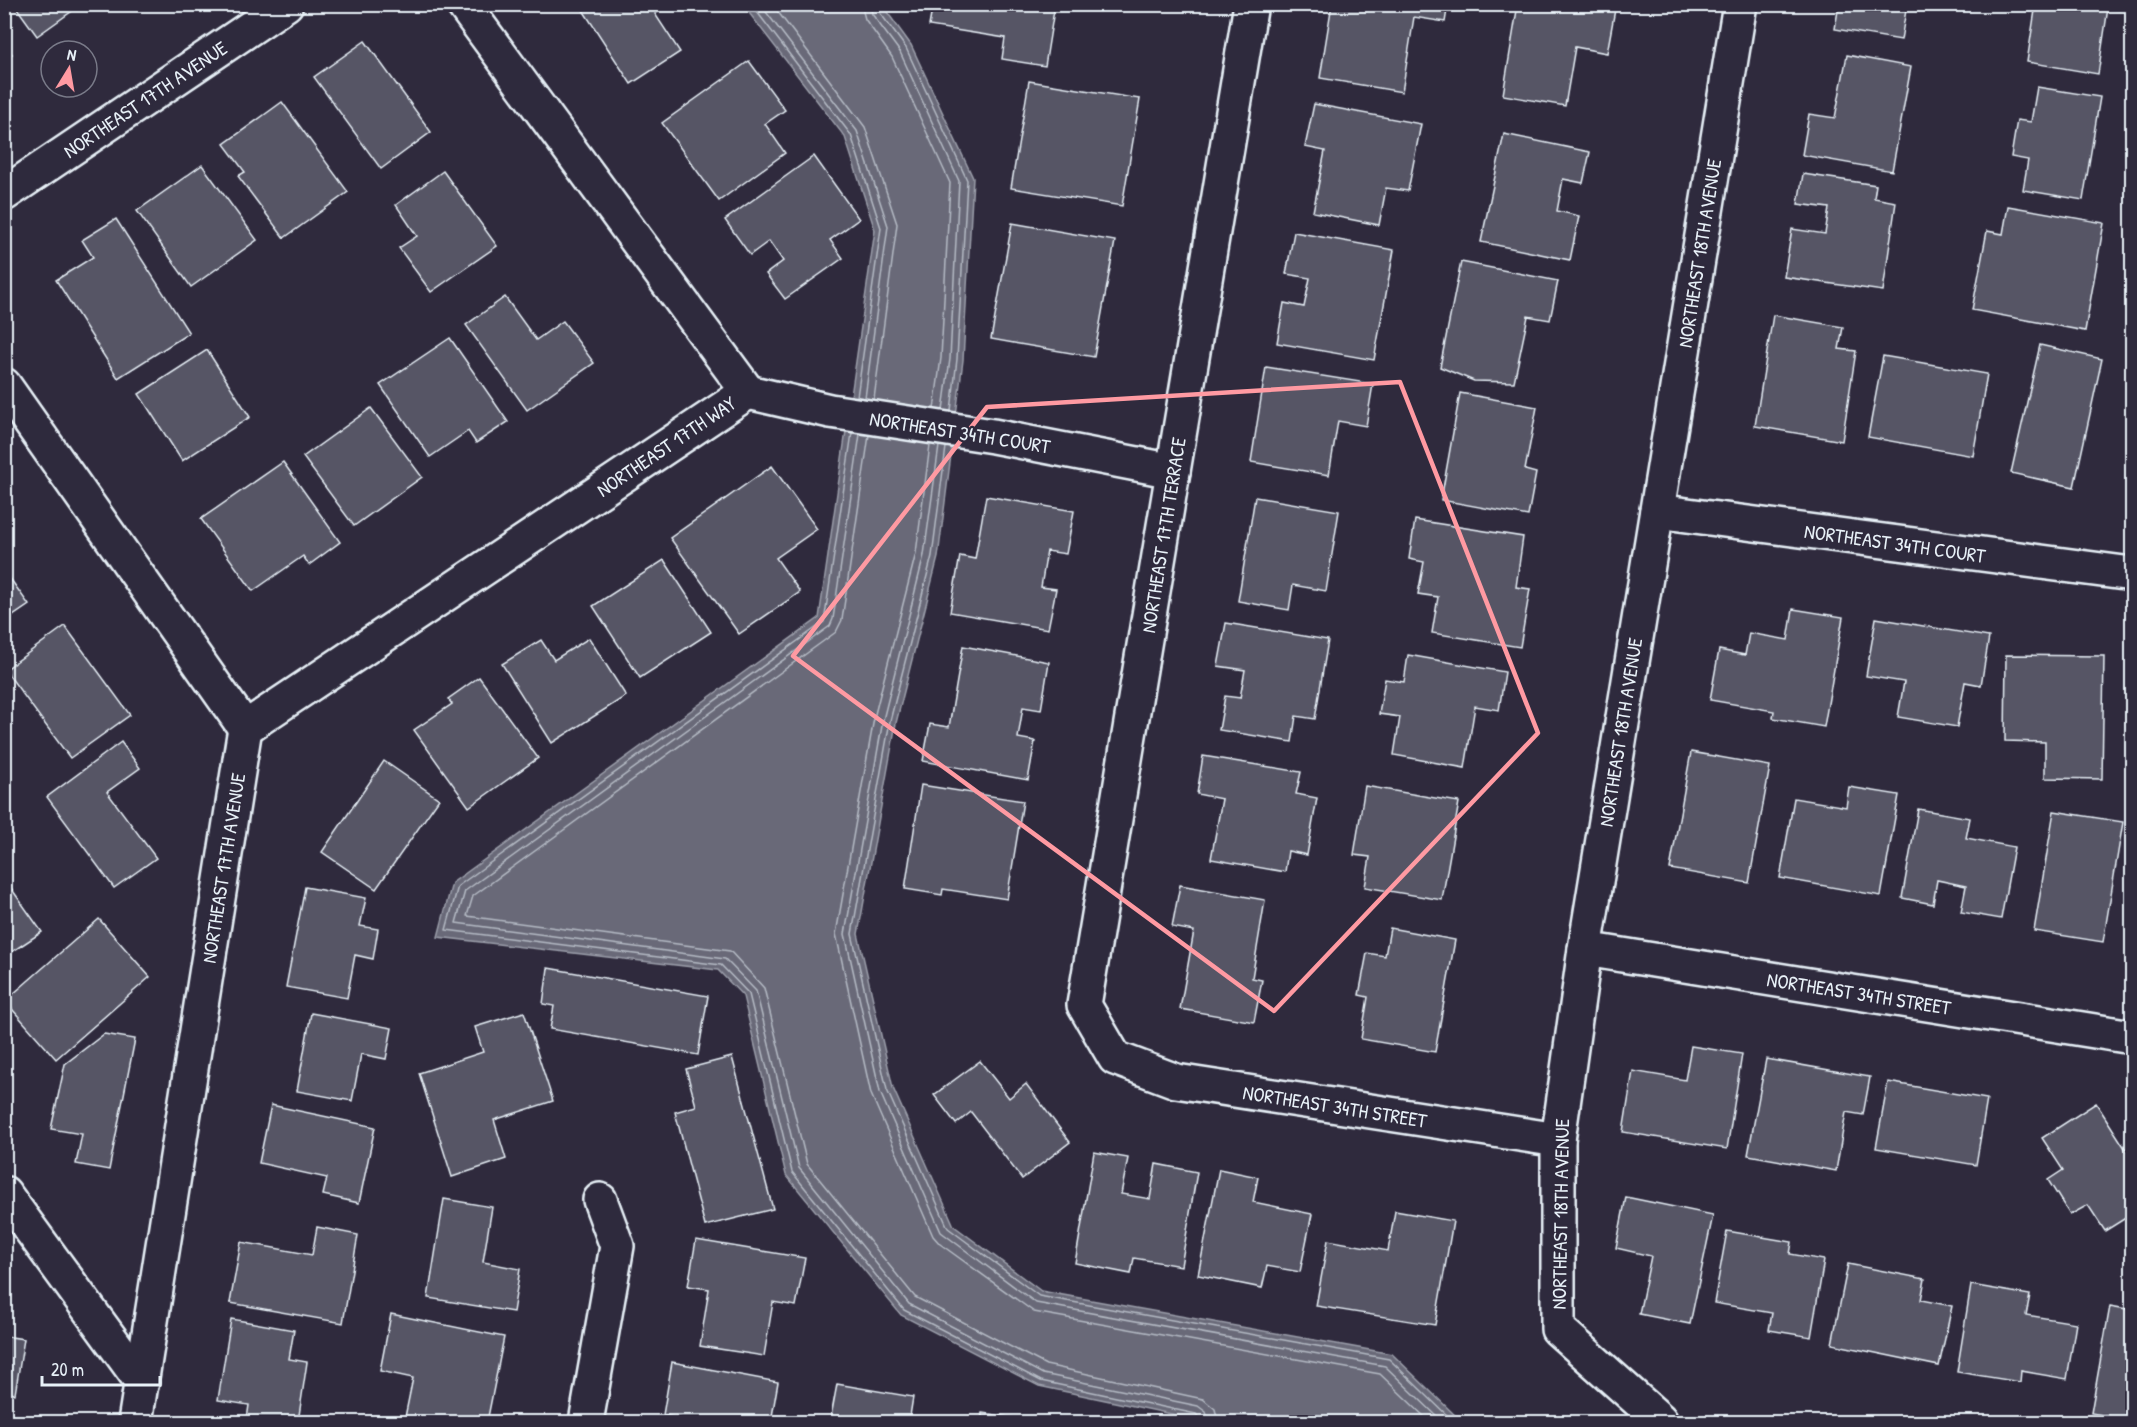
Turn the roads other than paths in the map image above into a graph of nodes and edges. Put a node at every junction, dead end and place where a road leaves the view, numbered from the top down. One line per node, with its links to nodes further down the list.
1 (286, 4): 5 (street, NORTHEAST 17TH AVENUE)
2 (463, 4): 7 (street, NORTHEAST 17TH WAY)
3 (1251, 4): 8 (street, NORTHEAST 17TH TERRACE)
4 (1740, 4): 9 (street, NORTHEAST 18TH AVENUE)
5 (4, 194)
6 (4, 385): 11 (street)
7 (748, 392): 8 (street, NORTHEAST 34TH COURT); 11 (street, NORTHEAST 17TH WAY)
8 (1173, 471): 14 (street, NORTHEAST 17TH TERRACE)
9 (1657, 511): 10 (street, NORTHEAST 34TH COURT); 12 (street, NORTHEAST 18TH AVENUE)
10 (2133, 574)
11 (245, 728): 18 (street, NORTHEAST 17TH AVENUE)
12 (1585, 949): 13 (street, NORTHEAST 34TH STREET); 15 (street, NORTHEAST 18TH AVENUE)
13 (2133, 1037)
14 (1115, 1058): 15 (street, NORTHEAST 34TH STREET)
15 (1558, 1140): 21 (street, NORTHEAST 18TH AVENUE)
16 (4, 1193): 18 (street)
17 (600, 1200): 20 (street)
18 (141, 1382): 19 (street, NORTHEAST 17TH AVENUE)
19 (135, 1422)
20 (586, 1422)
21 (1665, 1422)

